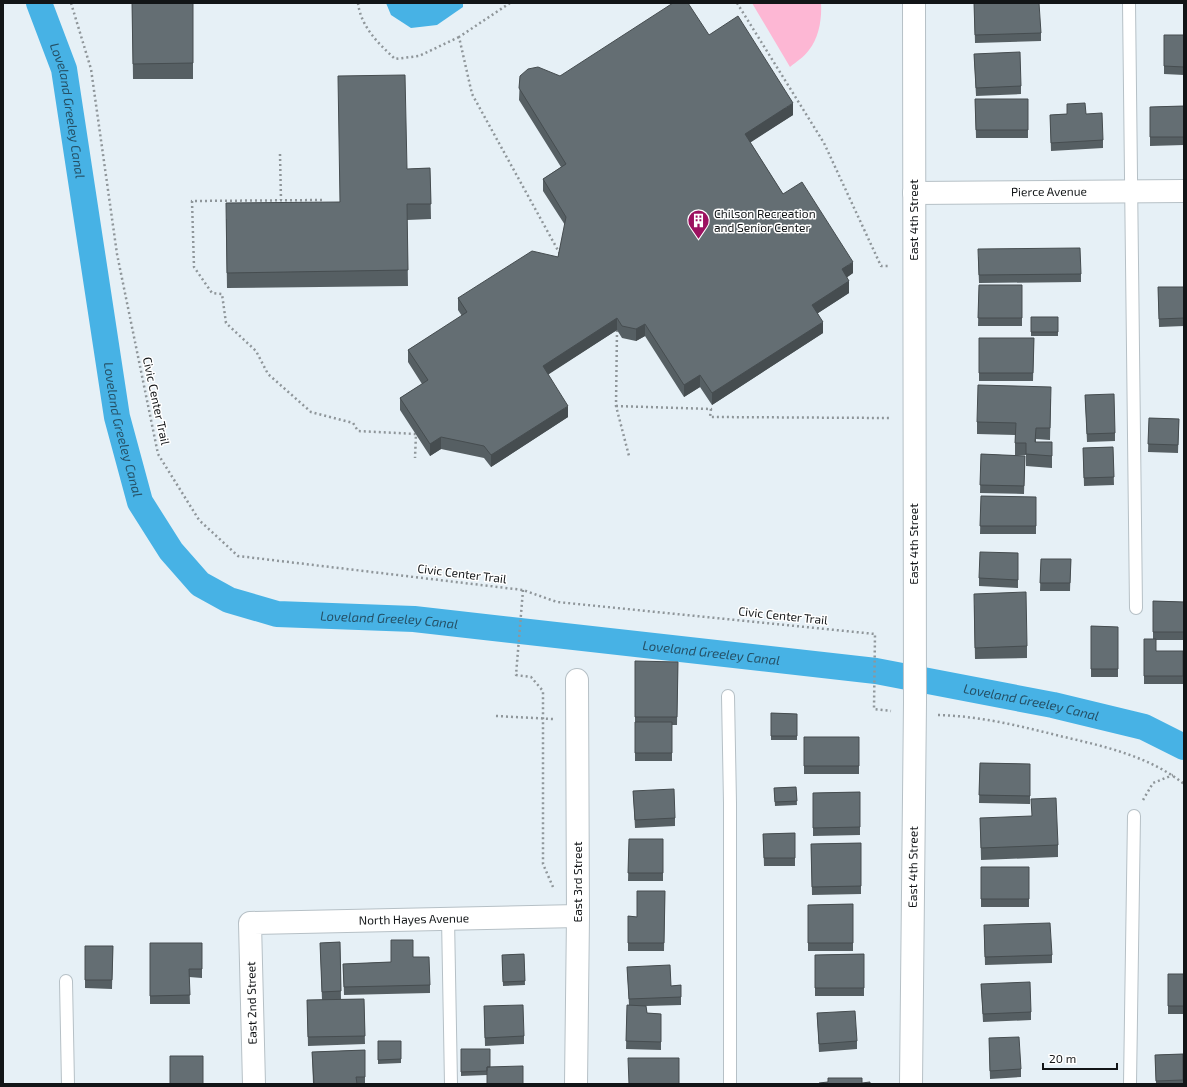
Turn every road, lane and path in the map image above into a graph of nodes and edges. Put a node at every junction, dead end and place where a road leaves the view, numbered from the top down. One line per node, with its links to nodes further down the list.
1 (71, 3): 21 (path, Civic Center Trail)
2 (358, 3): 7 (path)
3 (510, 3): 7 (path)
4 (737, 3): 15 (path)
5 (914, 3): 11 (street, East 4th Street)
6 (1129, 3): 9 (lane)
7 (459, 37): 14 (path)
8 (280, 154): 12 (path)
9 (1131, 191): 10 (street, Pierce Avenue); 11 (street, Pierce Avenue); 22 (lane)
10 (1184, 191)
11 (914, 193): 25 (street, East 4th Street)
12 (281, 200): 13 (path); 20 (path)
13 (322, 200)
14 (561, 255)
15 (889, 266)
16 (617, 330): 17 (path)
17 (616, 406): 18 (path); 19 (path)
18 (889, 418)
19 (629, 456)
20 (415, 458)
21 (523, 590): 25 (path, Civic Center Trail); 27 (path)
22 (1136, 608)
23 (577, 680): 28 (street, East 3rd Street)
24 (728, 696): 40 (lane)
25 (914, 708): 29 (path, Civic Center Trail); 41 (street, East 4th Street)
26 (496, 716): 27 (path)
27 (543, 719): 28 (path); 32 (path)
28 (577, 720): 32 (street, East 3rd Street)
29 (1173, 775): 30 (path, Civic Center Trail); 31 (path)
30 (1184, 784)
31 (1134, 816): 42 (lane)
32 (578, 916): 33 (street, North Hayes Avenue); 39 (street, East 3rd Street)
33 (448, 918): 34 (street, North Hayes Avenue); 38 (lane)
34 (250, 923): 37 (street, East 2nd Street)
35 (66, 982): 36 (lane)
36 (68, 1084)
37 (254, 1084)
38 (451, 1084)
39 (576, 1084)
40 (730, 1084)
41 (911, 1084)
42 (1130, 1084)

